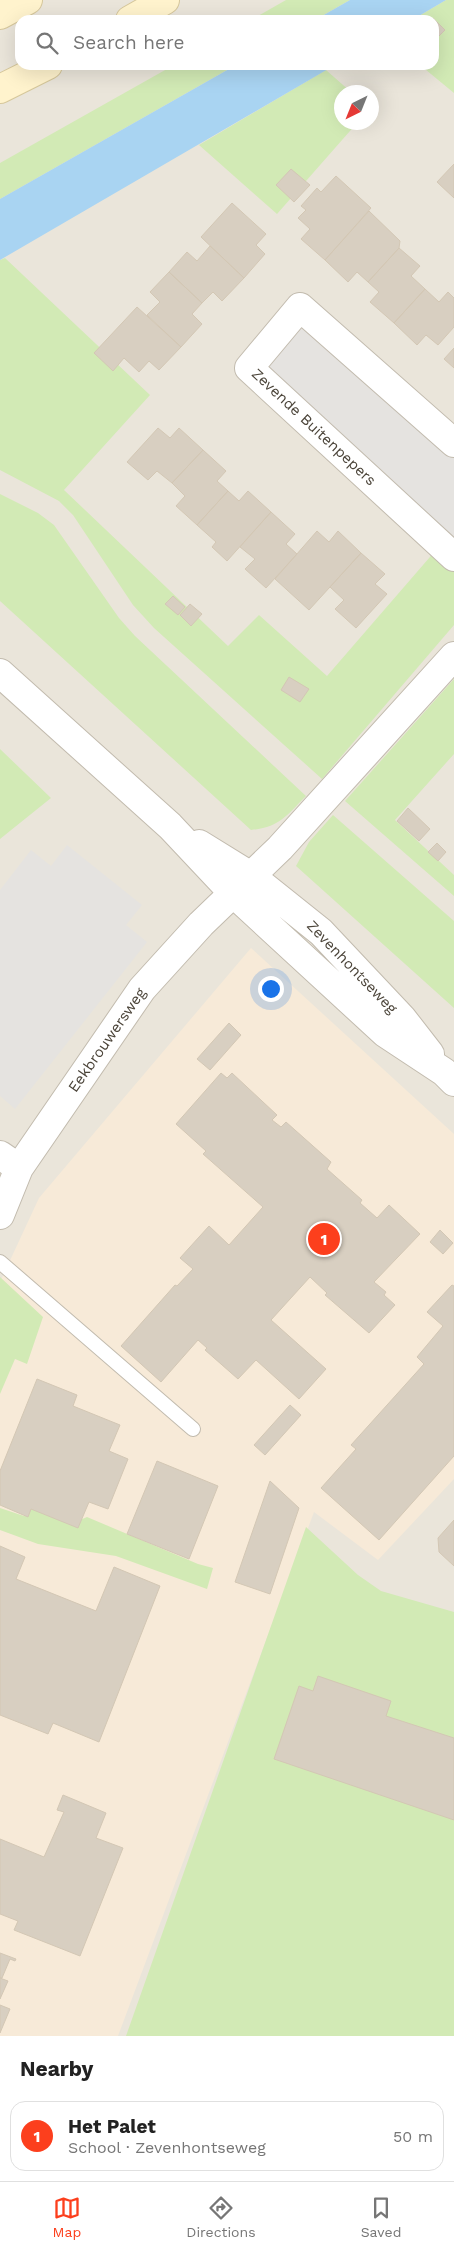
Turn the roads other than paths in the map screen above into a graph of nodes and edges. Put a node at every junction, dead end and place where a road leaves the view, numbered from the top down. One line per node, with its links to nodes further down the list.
1 (28, 0): 3 (main road)
2 (165, 0): 4 (main road)
3 (0, 15)
4 (139, 15)
5 (38, 70): 6 (main road)
6 (0, 90)
7 (454, 443): 8 (street, Zevende Buitenpepers)
8 (454, 557)
9 (454, 656): 11 (street)
10 (0, 673): 11 (street, Zevenhontseweg)
11 (242, 885): 12 (street, Zevenhontseweg); 13 (street, Eekbrouwersweg)
12 (449, 1077)
13 (10, 1161): 14 (street, Eekbrouwersweg)
14 (0, 1215)
15 (0, 1262): 16 (lane)
16 (194, 1429)

